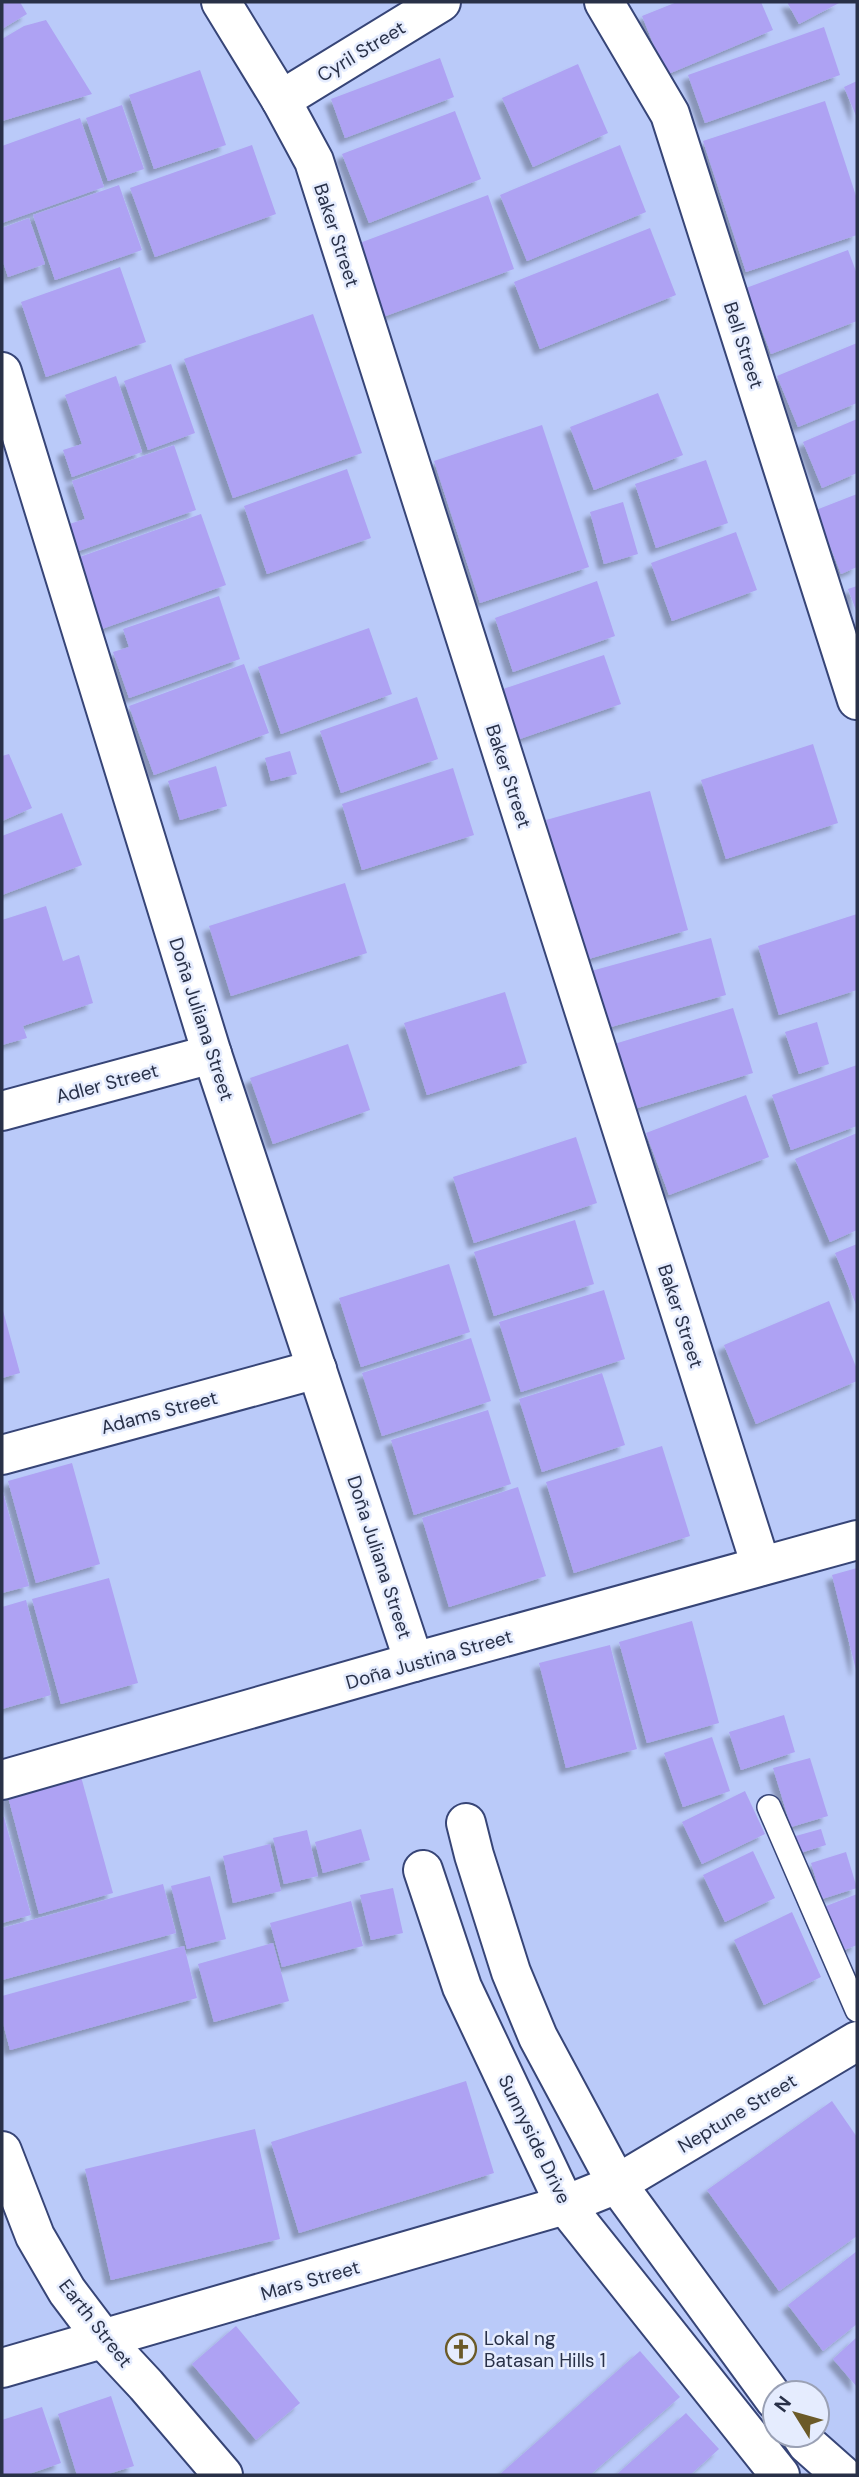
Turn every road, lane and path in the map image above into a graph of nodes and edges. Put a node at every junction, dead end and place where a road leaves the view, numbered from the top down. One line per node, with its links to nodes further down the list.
1 (221, 2): 4 (street, Baker Street)
2 (442, 2): 4 (street, Cyril Street)
3 (604, 2): 6 (street, Bell Street)
4 (281, 100): 12 (street, Baker Street)
5 (2, 372): 7 (street, Doña Juliana Street)
6 (857, 700)
7 (212, 1054): 8 (street, Adler Street); 9 (street, Doña Juliana Street)
8 (2, 1111)
9 (317, 1369): 10 (street, Adams Street); 13 (street, Doña Juliana Street)
10 (2, 1454)
11 (857, 1540): 12 (street, Doña Justina Street)
12 (761, 1566): 13 (street, Doña Justina Street)
13 (414, 1662): 14 (street, Doña Justina Street)
14 (2, 1780)
15 (769, 1807): 18 (lane)
16 (470, 1839): 21 (street)
17 (423, 1870): 22 (street, Sunnyside Drive)
18 (857, 2010)
19 (857, 2041): 21 (street, Neptune Street)
20 (2, 2151): 23 (street, Earth Street)
21 (617, 2184): 22 (street, Mars Street); 25 (street)
22 (565, 2206): 23 (street, Mars Street); 28 (street, Sunnyside Drive)
23 (104, 2340): 24 (street, Mars Street); 27 (street, Earth Street)
24 (2, 2368)
25 (761, 2381)
26 (813, 2449): 29 (street)
27 (223, 2475)
28 (780, 2475)
29 (842, 2475)

